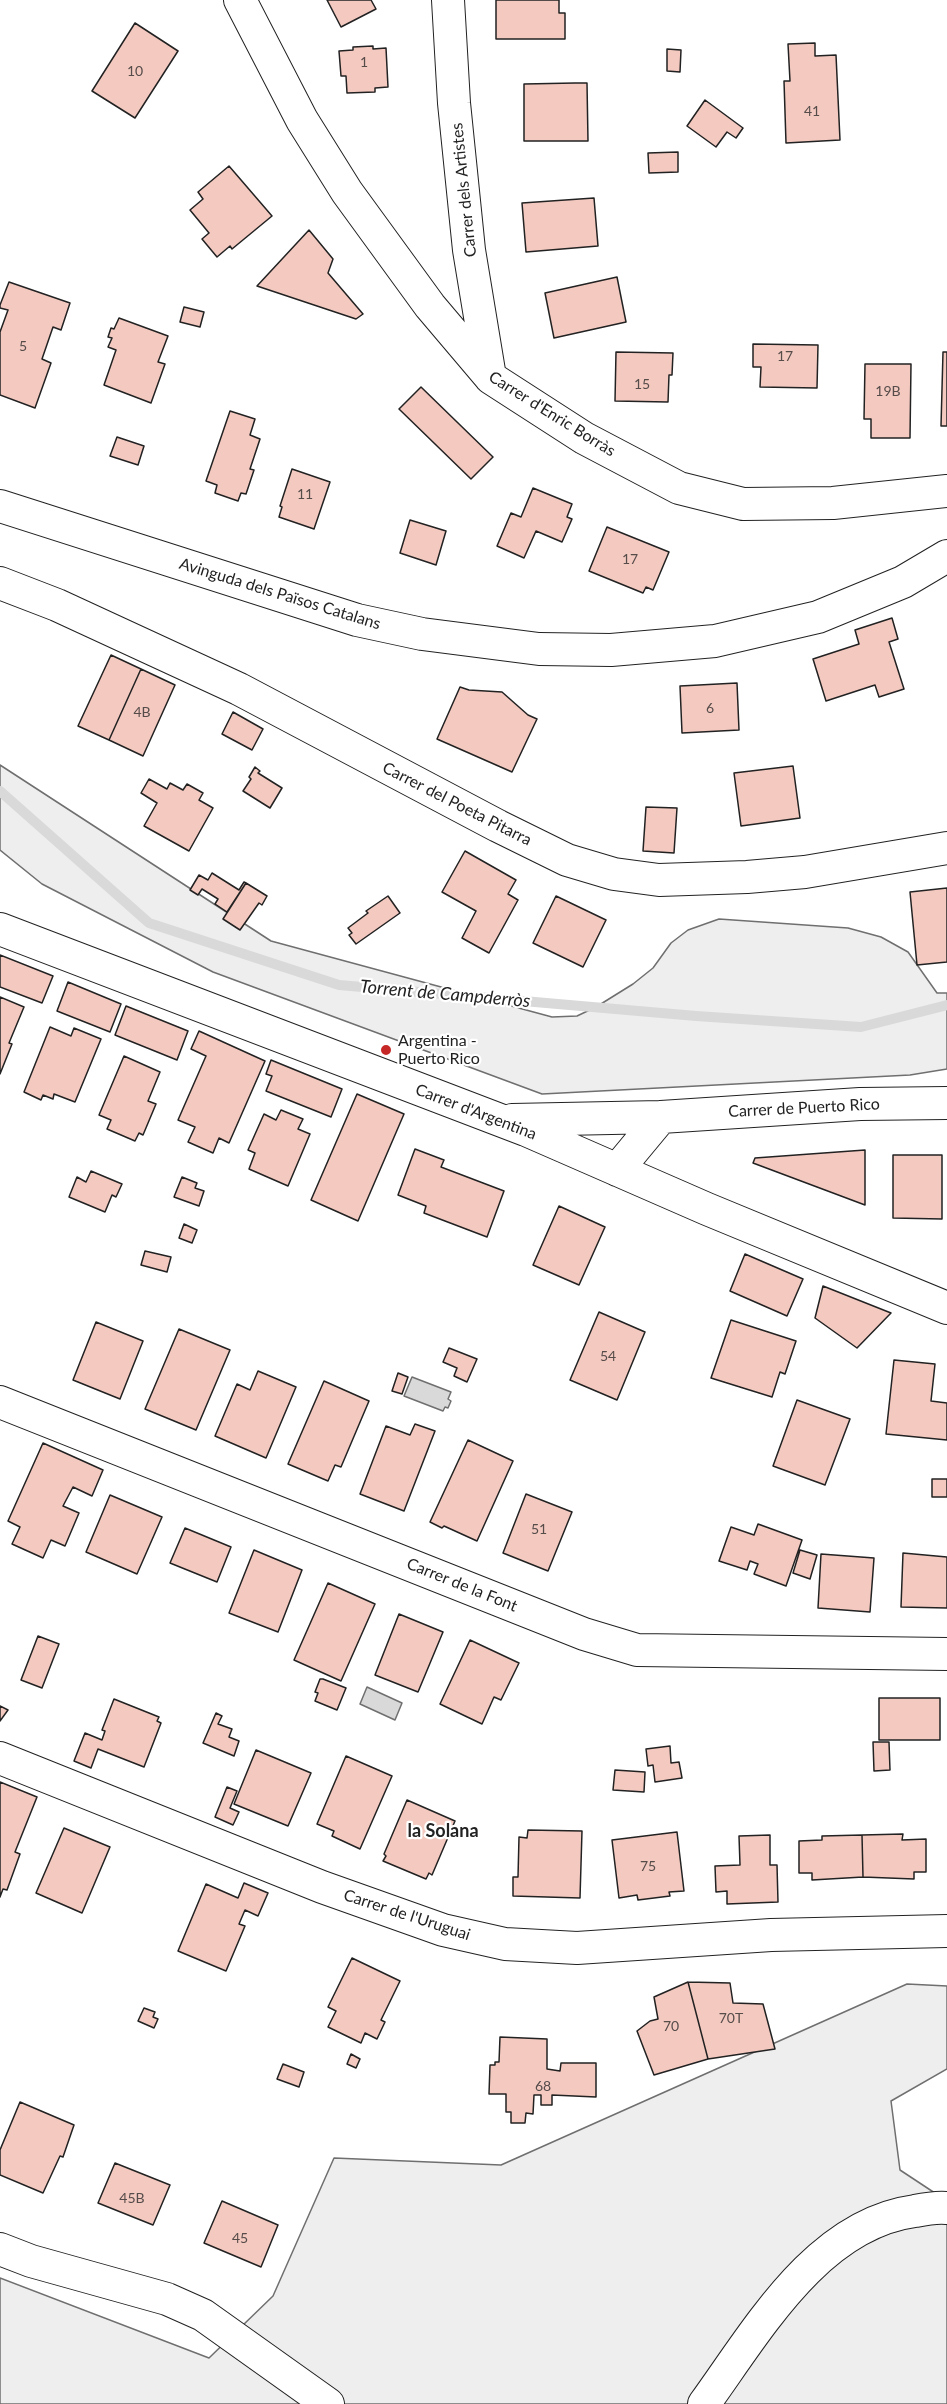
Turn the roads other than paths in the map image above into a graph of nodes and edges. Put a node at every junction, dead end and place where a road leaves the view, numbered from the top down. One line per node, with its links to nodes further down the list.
1 (240, 0): 3 (street, Carrer d'Enric Borràs)
2 (448, 0): 3 (street, Carrer dels Artistes)
3 (490, 378): 4 (street, Carrer d'Enric Borràs)
4 (947, 491)
5 (0, 506): 6 (street, Avinguda dels Països Catalans)
6 (947, 556)
7 (0, 583): 8 (street, Carrer del Poeta Pitarra)
8 (947, 848)
9 (0, 929): 12 (street, Carrer d'Argentina)
10 (947, 1103): 11 (street, Carrer de Puerto Rico)
11 (661, 1117): 12 (street, Carrer de Puerto Rico); 13 (street)
12 (499, 1120): 13 (street, Carrer d'Argentina)
13 (617, 1170): 14 (street, Carrer d'Argentina)
14 (947, 1308)
15 (0, 1402): 16 (street, Carrer de la Font)
16 (947, 1654)
17 (0, 1758): 18 (street, Carrer de l'Uruguai)
18 (947, 1931)
19 (947, 2208): 22 (street)
20 (0, 2249): 21 (street)
21 (328, 2404)
22 (704, 2404)

